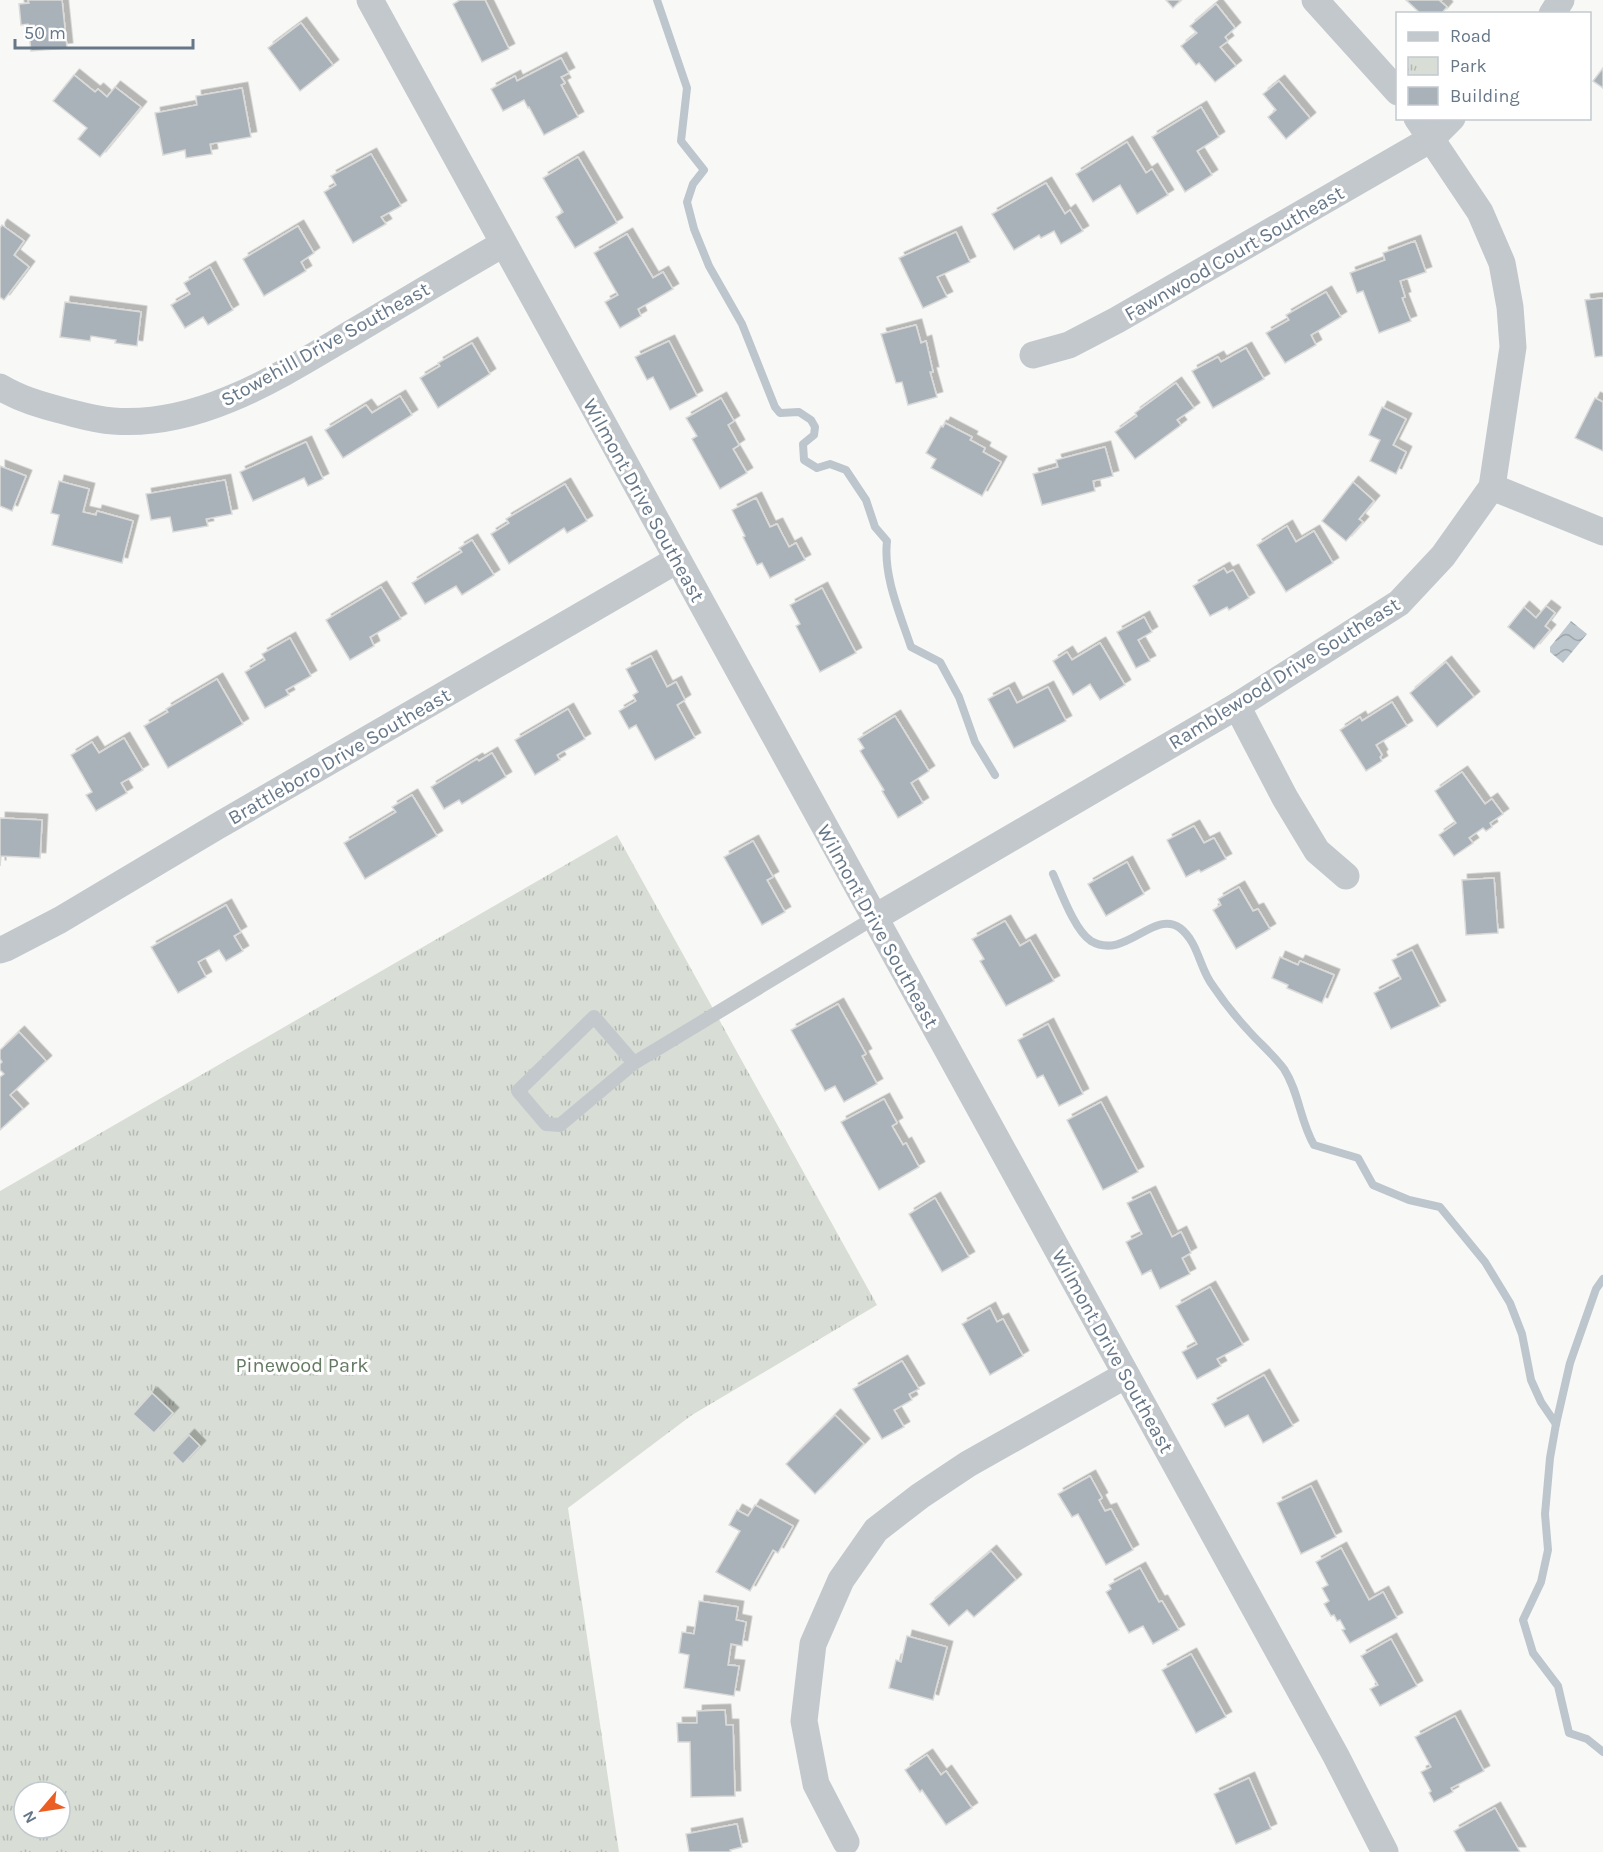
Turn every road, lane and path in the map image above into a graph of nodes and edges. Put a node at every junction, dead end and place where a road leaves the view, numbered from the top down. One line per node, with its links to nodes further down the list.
1 (370, 0): 6 (street, Wilmont Drive Southeast)
2 (1315, 0): 3 (street)
3 (1396, 90)
4 (1447, 120): 5 (street, Fawnwood Court Southeast)
5 (1424, 129): 7 (street, Fawnwood Court Southeast); 9 (street, Ramblewood Drive Southeast)
6 (503, 244): 8 (street, Stowehill Drive Southeast); 11 (street, Wilmont Drive Southeast)
7 (1033, 355)
8 (0, 387)
9 (1492, 487): 10 (street); 12 (street, Ramblewood Drive Southeast)
10 (1603, 532)
11 (677, 560): 14 (street, Wilmont Drive Southeast); 15 (street, Brattleboro Drive Southeast)
12 (1237, 706): 13 (street); 14 (street, Ramblewood Drive Southeast)
13 (1346, 876)
14 (874, 918): 16 (lane); 17 (street, Wilmont Drive Southeast)
15 (0, 950)
16 (634, 1063): 16 (lane)
17 (1126, 1376): 18 (street); 19 (street, Wilmont Drive Southeast)
18 (846, 1842)
19 (1377, 1849)

